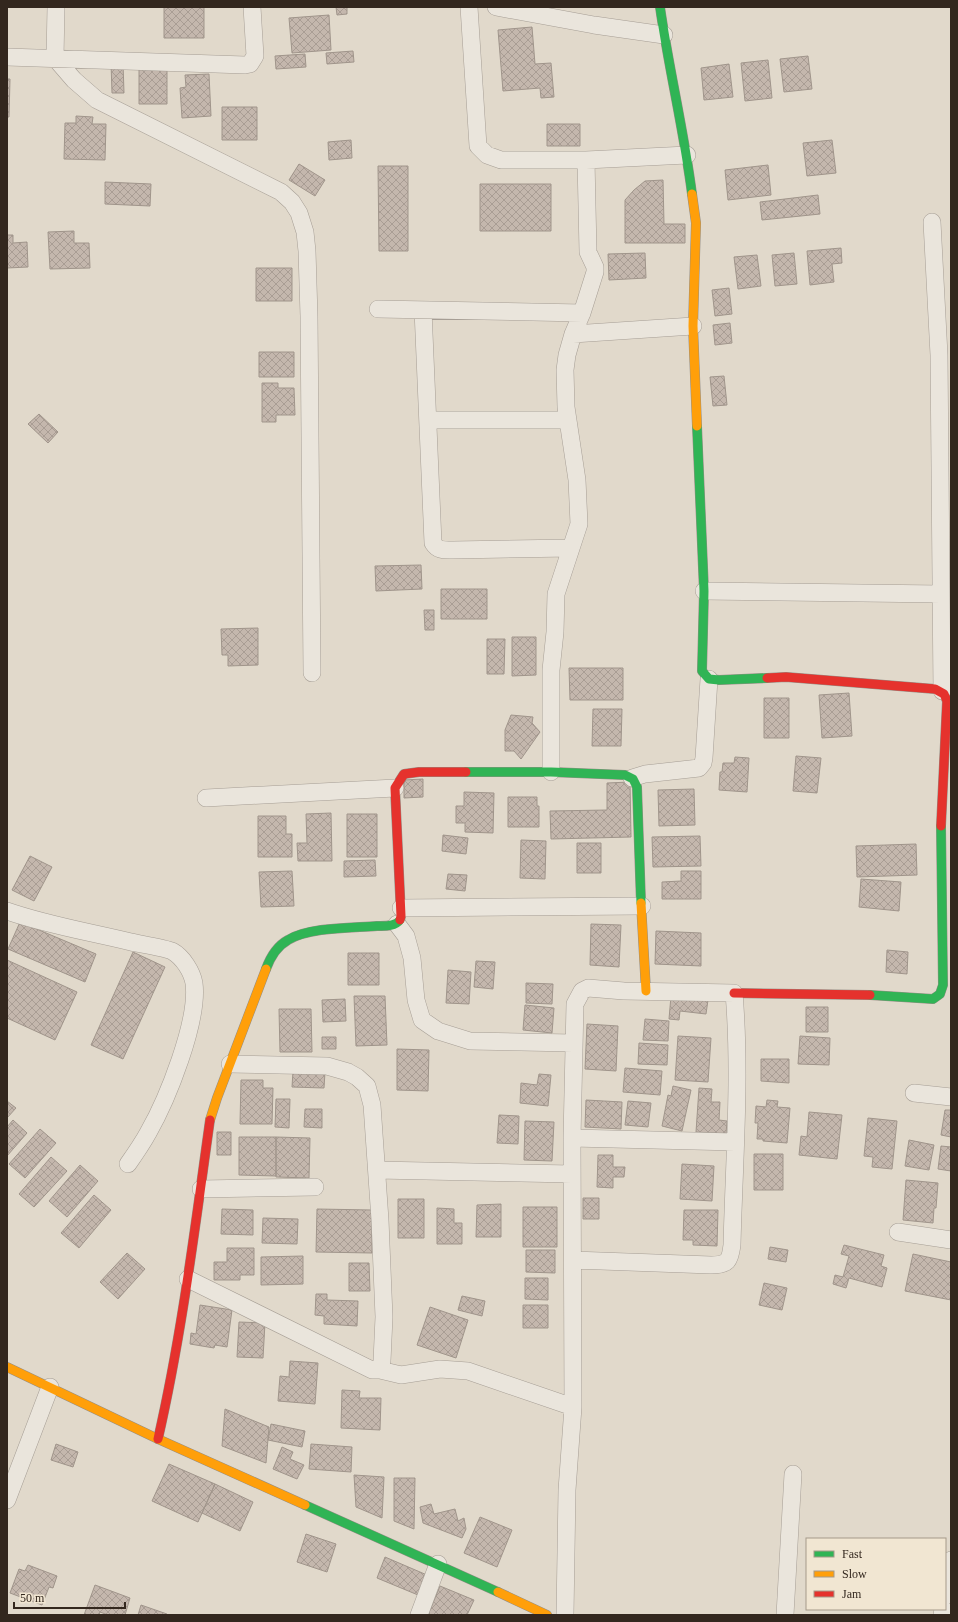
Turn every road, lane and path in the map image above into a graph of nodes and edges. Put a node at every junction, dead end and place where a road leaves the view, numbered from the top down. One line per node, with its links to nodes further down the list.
1 (56, 7): 8 (street)
2 (252, 7): 8 (street)
3 (469, 7): 10 (street)
4 (496, 7): 6 (street)
5 (660, 7): 6 (street)
6 (664, 35): 9 (street)
7 (7, 57): 8 (street)
8 (55, 58): 22 (street)
9 (687, 156): 10 (street); 15 (street)
10 (586, 160): 14 (street)
11 (932, 222): 21 (street)
12 (378, 309): 13 (street)
13 (423, 310): 14 (street); 17 (street)
14 (582, 312): 16 (street)
15 (693, 326): 16 (street); 20 (street)
16 (573, 334): 18 (street)
17 (428, 420): 18 (street); 19 (street)
18 (568, 420): 19 (street)
19 (571, 548): 25 (street)
20 (704, 591): 21 (street); 23 (street)
21 (941, 594): 24 (street)
22 (312, 673)
23 (709, 679): 24 (street); 26 (street)
24 (942, 691): 33 (street)
25 (551, 772): 26 (street); 27 (street)
26 (632, 778): 29 (street)
27 (395, 788): 28 (street); 31 (street)
28 (206, 798)
29 (642, 906): 31 (street); 32 (street)
30 (7, 911): 40 (street)
31 (399, 916): 34 (street); 35 (street)
32 (646, 991): 33 (street); 34 (street)
33 (734, 993): 39 (street)
34 (573, 1043): 38 (street)
35 (230, 1064): 41 (street); 44 (street)
36 (914, 1093): 37 (street)
37 (951, 1098)
38 (572, 1138): 39 (street); 42 (street)
39 (735, 1142): 47 (street)
40 (128, 1164)
41 (377, 1170): 42 (street); 50 (street)
42 (572, 1174): 47 (street)
43 (315, 1187): 44 (street)
44 (201, 1189): 48 (street)
45 (898, 1232): 46 (street)
46 (951, 1240)
47 (573, 1260): 52 (street)
48 (188, 1279): 50 (street); 53 (street)
49 (7, 1367): 51 (street)
50 (380, 1370): 52 (street)
51 (50, 1387): 53 (street); 55 (street)
52 (573, 1407): 61 (street)
53 (158, 1439): 57 (street)
54 (793, 1474): 62 (street)
55 (7, 1500)
56 (951, 1560): 58 (street)
57 (438, 1564): 59 (street); 60 (street)
58 (946, 1590)
59 (419, 1615)
60 (547, 1615)
61 (565, 1615)
62 (785, 1615)

